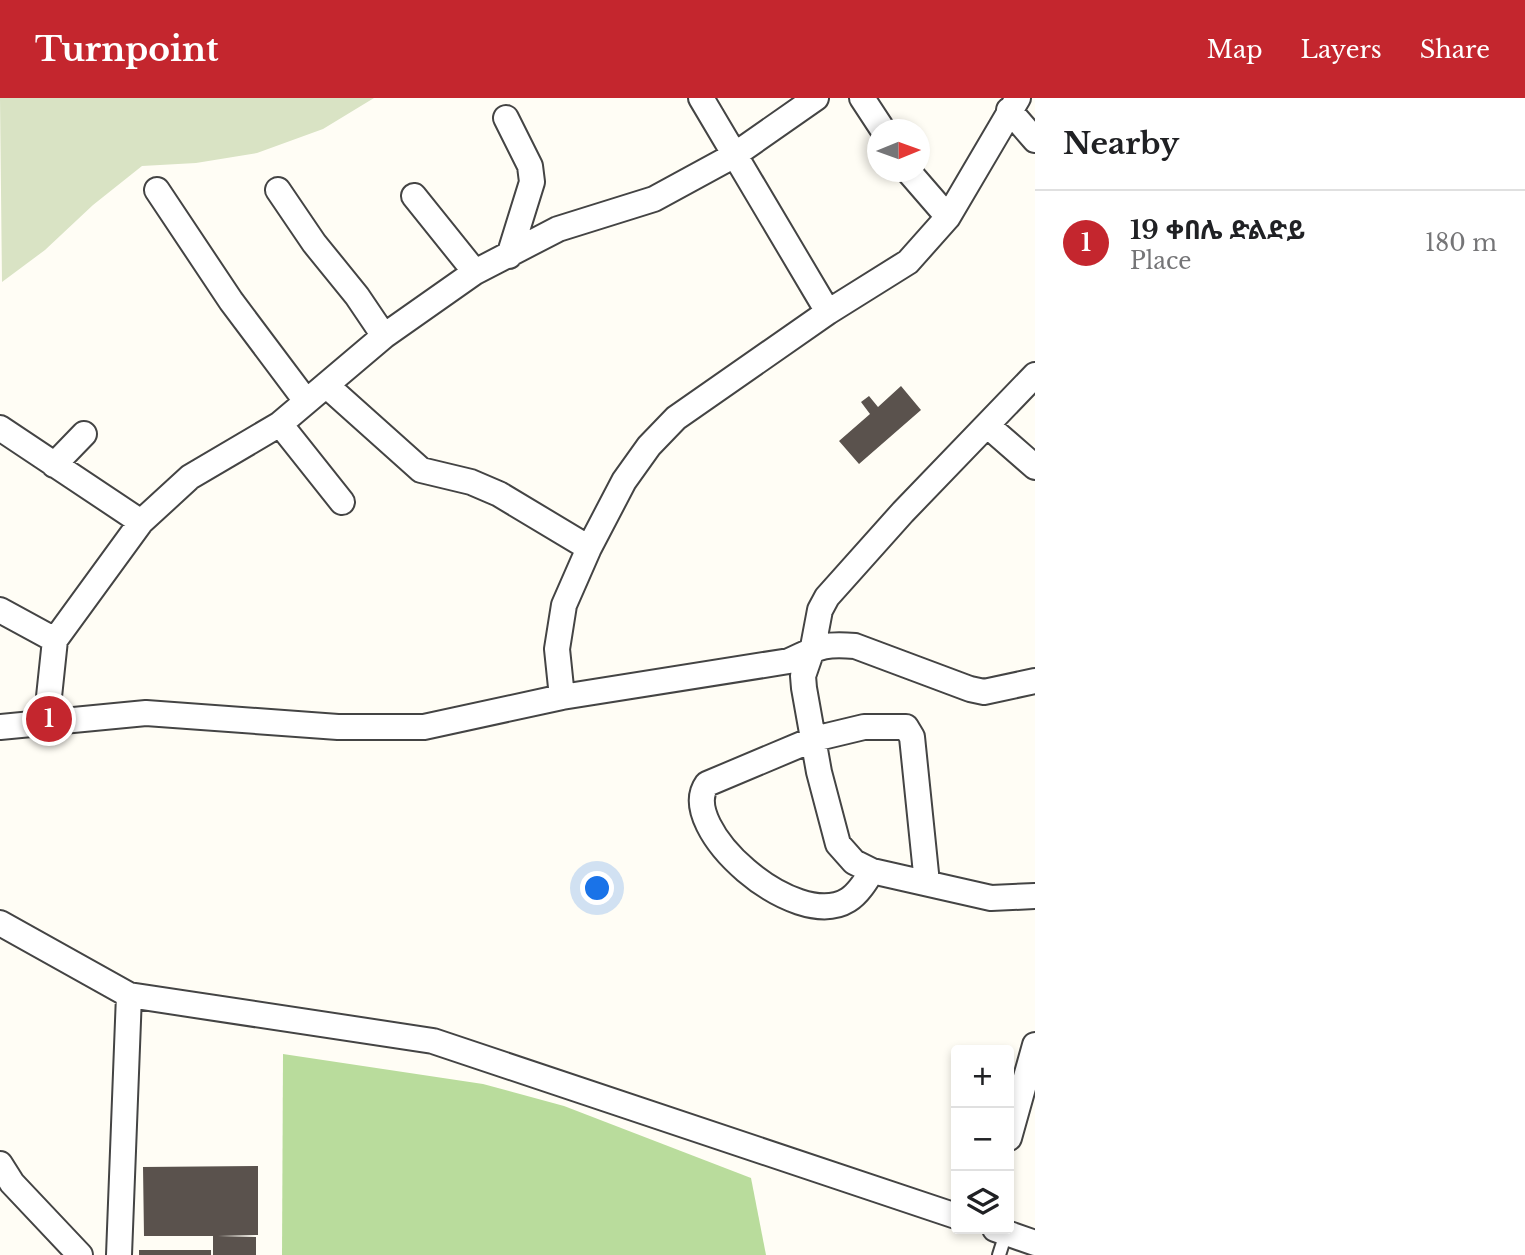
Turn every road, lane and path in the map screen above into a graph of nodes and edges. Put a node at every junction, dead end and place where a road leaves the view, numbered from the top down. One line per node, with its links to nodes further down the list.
1 (701, 98): 8 (street)
2 (816, 98): 8 (street)
3 (862, 98): 6 (street)
4 (1013, 104): 7 (street); 13 (street)
5 (506, 118): 14 (street)
6 (876, 119)
7 (1035, 140)
8 (733, 156): 14 (street); 16 (street)
9 (918, 182): 13 (street)
10 (157, 190): 20 (street)
11 (278, 190): 17 (street)
12 (414, 196): 15 (street)
13 (948, 217): 16 (street)
14 (509, 256): 15 (street)
15 (475, 272): 17 (street)
16 (828, 312): 29 (street)
17 (384, 336): 19 (street)
18 (1035, 375): 22 (street)
19 (326, 385): 20 (street); 29 (street)
20 (306, 401): 21 (street)
21 (280, 424): 27 (street); 28 (street)
22 (988, 426): 26 (street); 32 (street)
23 (0, 428): 25 (street)
24 (84, 434): 25 (street)
25 (54, 465): 28 (street)
26 (1035, 467)
27 (342, 502)
28 (141, 522): 31 (street)
29 (589, 548): 34 (street)
30 (0, 610): 31 (street)
31 (55, 640): 35 (street)
32 (813, 647): 33 (street); 34 (street); 37 (street)
33 (1035, 681)
34 (562, 697): 35 (street)
35 (46, 725): 36 (street)
36 (0, 727)
37 (814, 739): 38 (street); 38 (street); 39 (street)
38 (872, 871): 39 (street)
39 (927, 883): 40 (street)
40 (1035, 896)
41 (0, 923): 42 (street)
42 (129, 995): 47 (street); 51 (street)
43 (1035, 1045): 44 (street)
44 (1028, 1098): 45 (street)
45 (1014, 1127)
46 (0, 1164): 50 (street)
47 (951, 1214)
48 (1000, 1239): 49 (street)
49 (1035, 1243)
50 (80, 1255)
51 (119, 1255)

